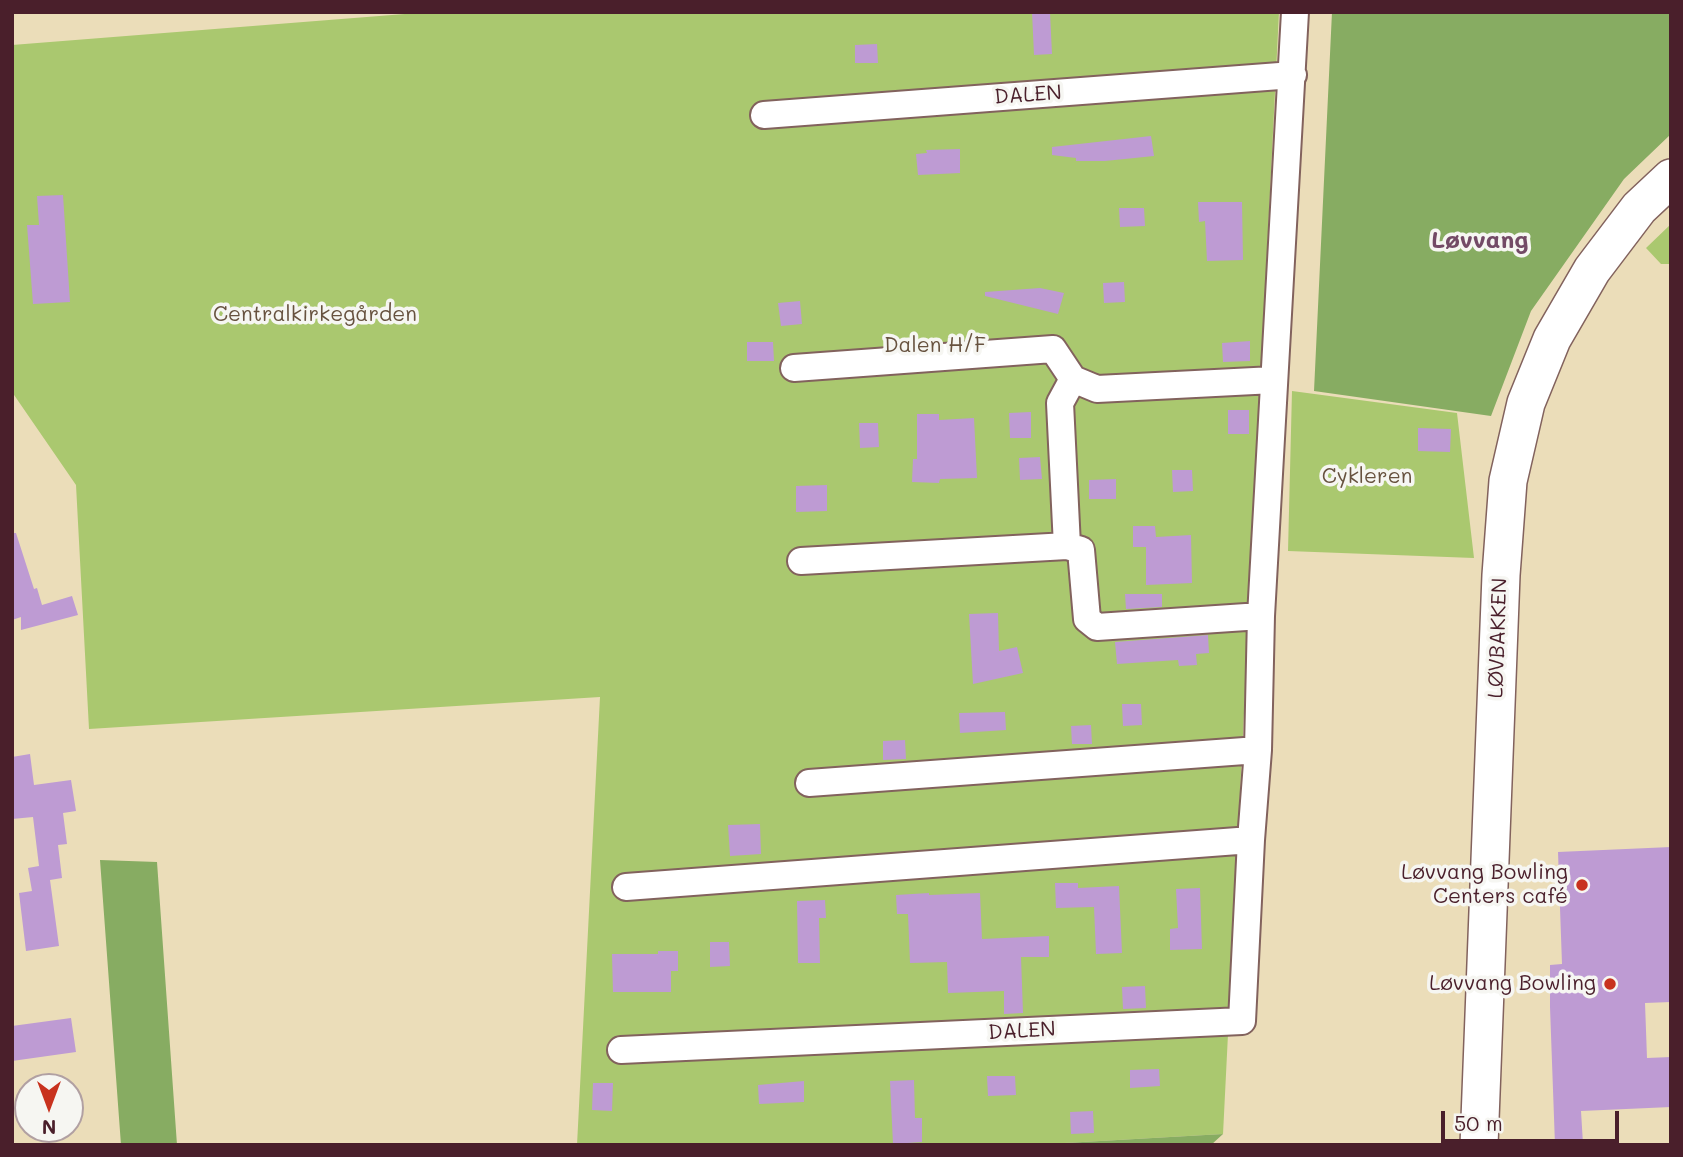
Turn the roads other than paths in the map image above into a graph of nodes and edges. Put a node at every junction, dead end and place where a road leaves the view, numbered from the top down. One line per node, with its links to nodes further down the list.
1 (1295, 12): 2 (street, DALEN)
2 (1293, 75): 3 (street, DALEN); 7 (street, DALEN)
3 (764, 115)
4 (1671, 178): 16 (street, LØVBAKKEN)
5 (794, 368): 6 (street)
6 (1073, 379): 7 (street); 8 (street)
7 (1274, 380): 10 (street, DALEN)
8 (1067, 546): 9 (street); 10 (street)
9 (801, 561)
10 (1261, 616): 11 (street, DALEN)
11 (1258, 750): 12 (street); 13 (street, DALEN)
12 (808, 783)
13 (1251, 840): 14 (street); 15 (street, DALEN)
14 (626, 887)
15 (621, 1050)
16 (1479, 1145)

